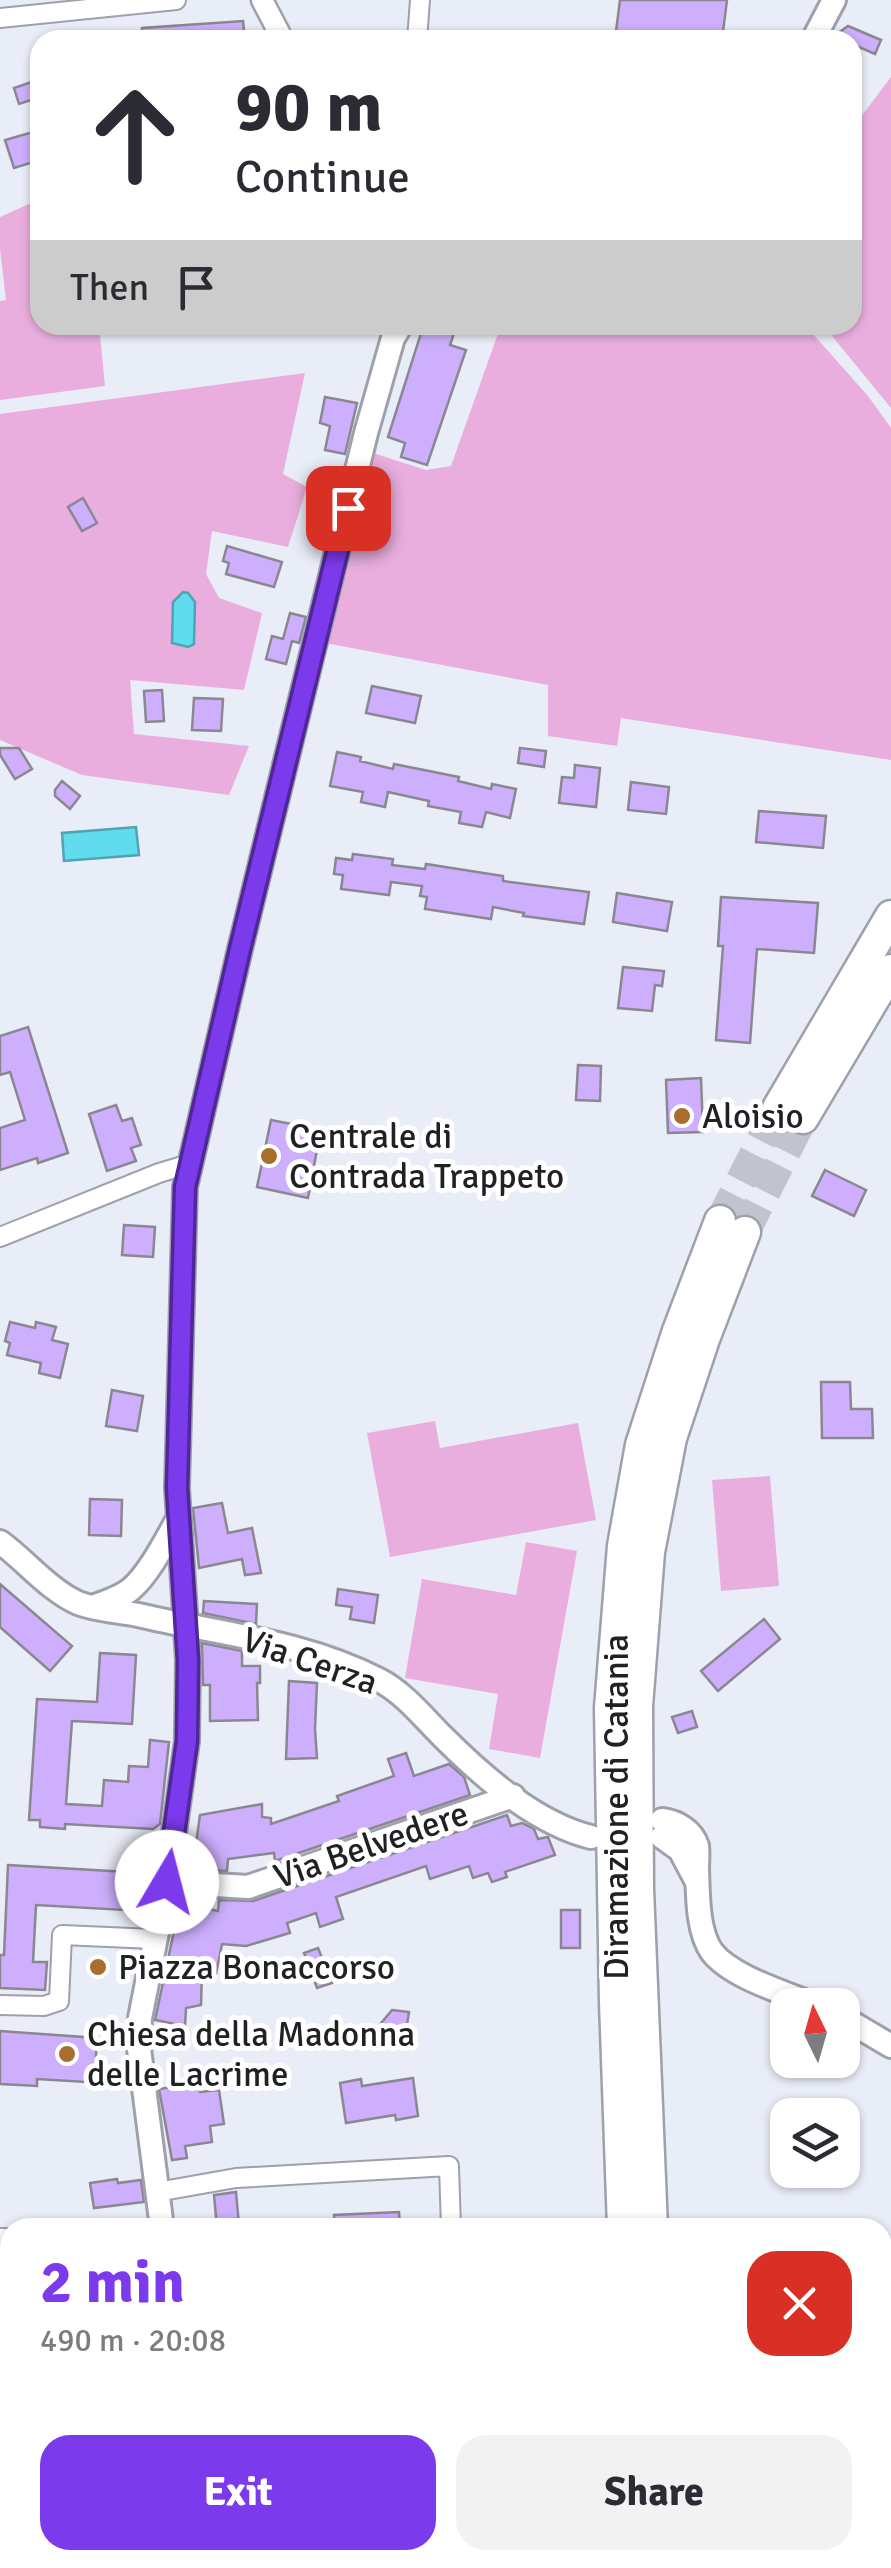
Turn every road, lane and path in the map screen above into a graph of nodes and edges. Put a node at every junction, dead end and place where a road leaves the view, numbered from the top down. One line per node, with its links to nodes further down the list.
1 (176, 0): 5 (street)
2 (262, 0): 6 (street)
3 (420, 0): 7 (street)
4 (834, 0): 8 (main road)
5 (0, 18)
6 (278, 30)
7 (418, 30)
8 (818, 30)
9 (396, 335): 12 (main road)
10 (891, 916): 11 (highway)
11 (891, 970)
12 (189, 1164): 13 (street); 14 (main road)
13 (0, 1237)
14 (179, 1517): 16 (main road); 17 (main road)
15 (0, 1542): 18 (main road, Via Cerza)
16 (135, 1586): 17 (main road); 18 (main road)
17 (184, 1592): 19 (main road); 20 (main road)
18 (93, 1607): 19 (main road, Via Cerza)
19 (128, 1613): 20 (main road, Via Cerza)
20 (186, 1627): 21 (main road, Via Cerza); 24 (main road)
21 (513, 1796): 23 (main road, Via Cerza); 24 (main road, Via Belvedere)
22 (662, 1828): 26 (main road)
23 (592, 1829)
24 (167, 1882): 25 (main road)
25 (154, 1939): 27 (street); 30 (main road)
26 (775, 1988)
27 (0, 2005)
28 (860, 2028): 29 (main road)
29 (891, 2046)
30 (157, 2192): 31 (main road); 32 (street)
31 (161, 2218)
32 (451, 2218)
33 (623, 2218): 34 (highway, Diramazione di Catania)
34 (652, 2218)

